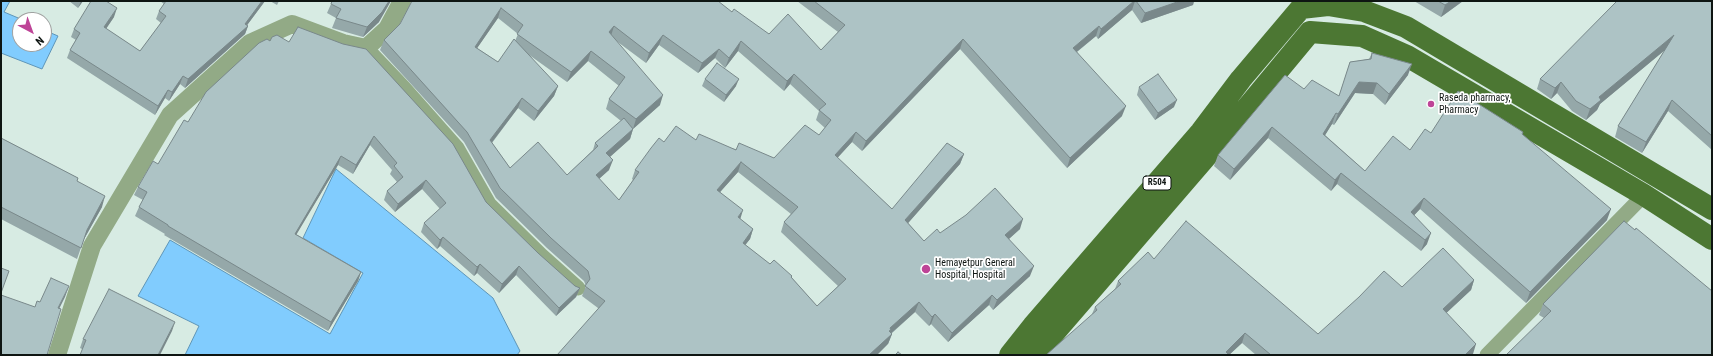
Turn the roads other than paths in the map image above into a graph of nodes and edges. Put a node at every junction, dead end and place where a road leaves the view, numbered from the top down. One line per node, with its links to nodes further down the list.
1 (402, 1): 4 (street)
2 (1308, 3): 3 (main road); 6 (main road); 10 (main road, R504)
3 (1310, 32): 5 (main road); 11 (main road, R504)
4 (366, 48): 8 (street); 9 (street)
5 (1644, 195): 7 (main road); 12 (street)
6 (1712, 209)
7 (1712, 239)
8 (578, 288)
9 (57, 355)
10 (1010, 355)
11 (1035, 355)
12 (1487, 355)

